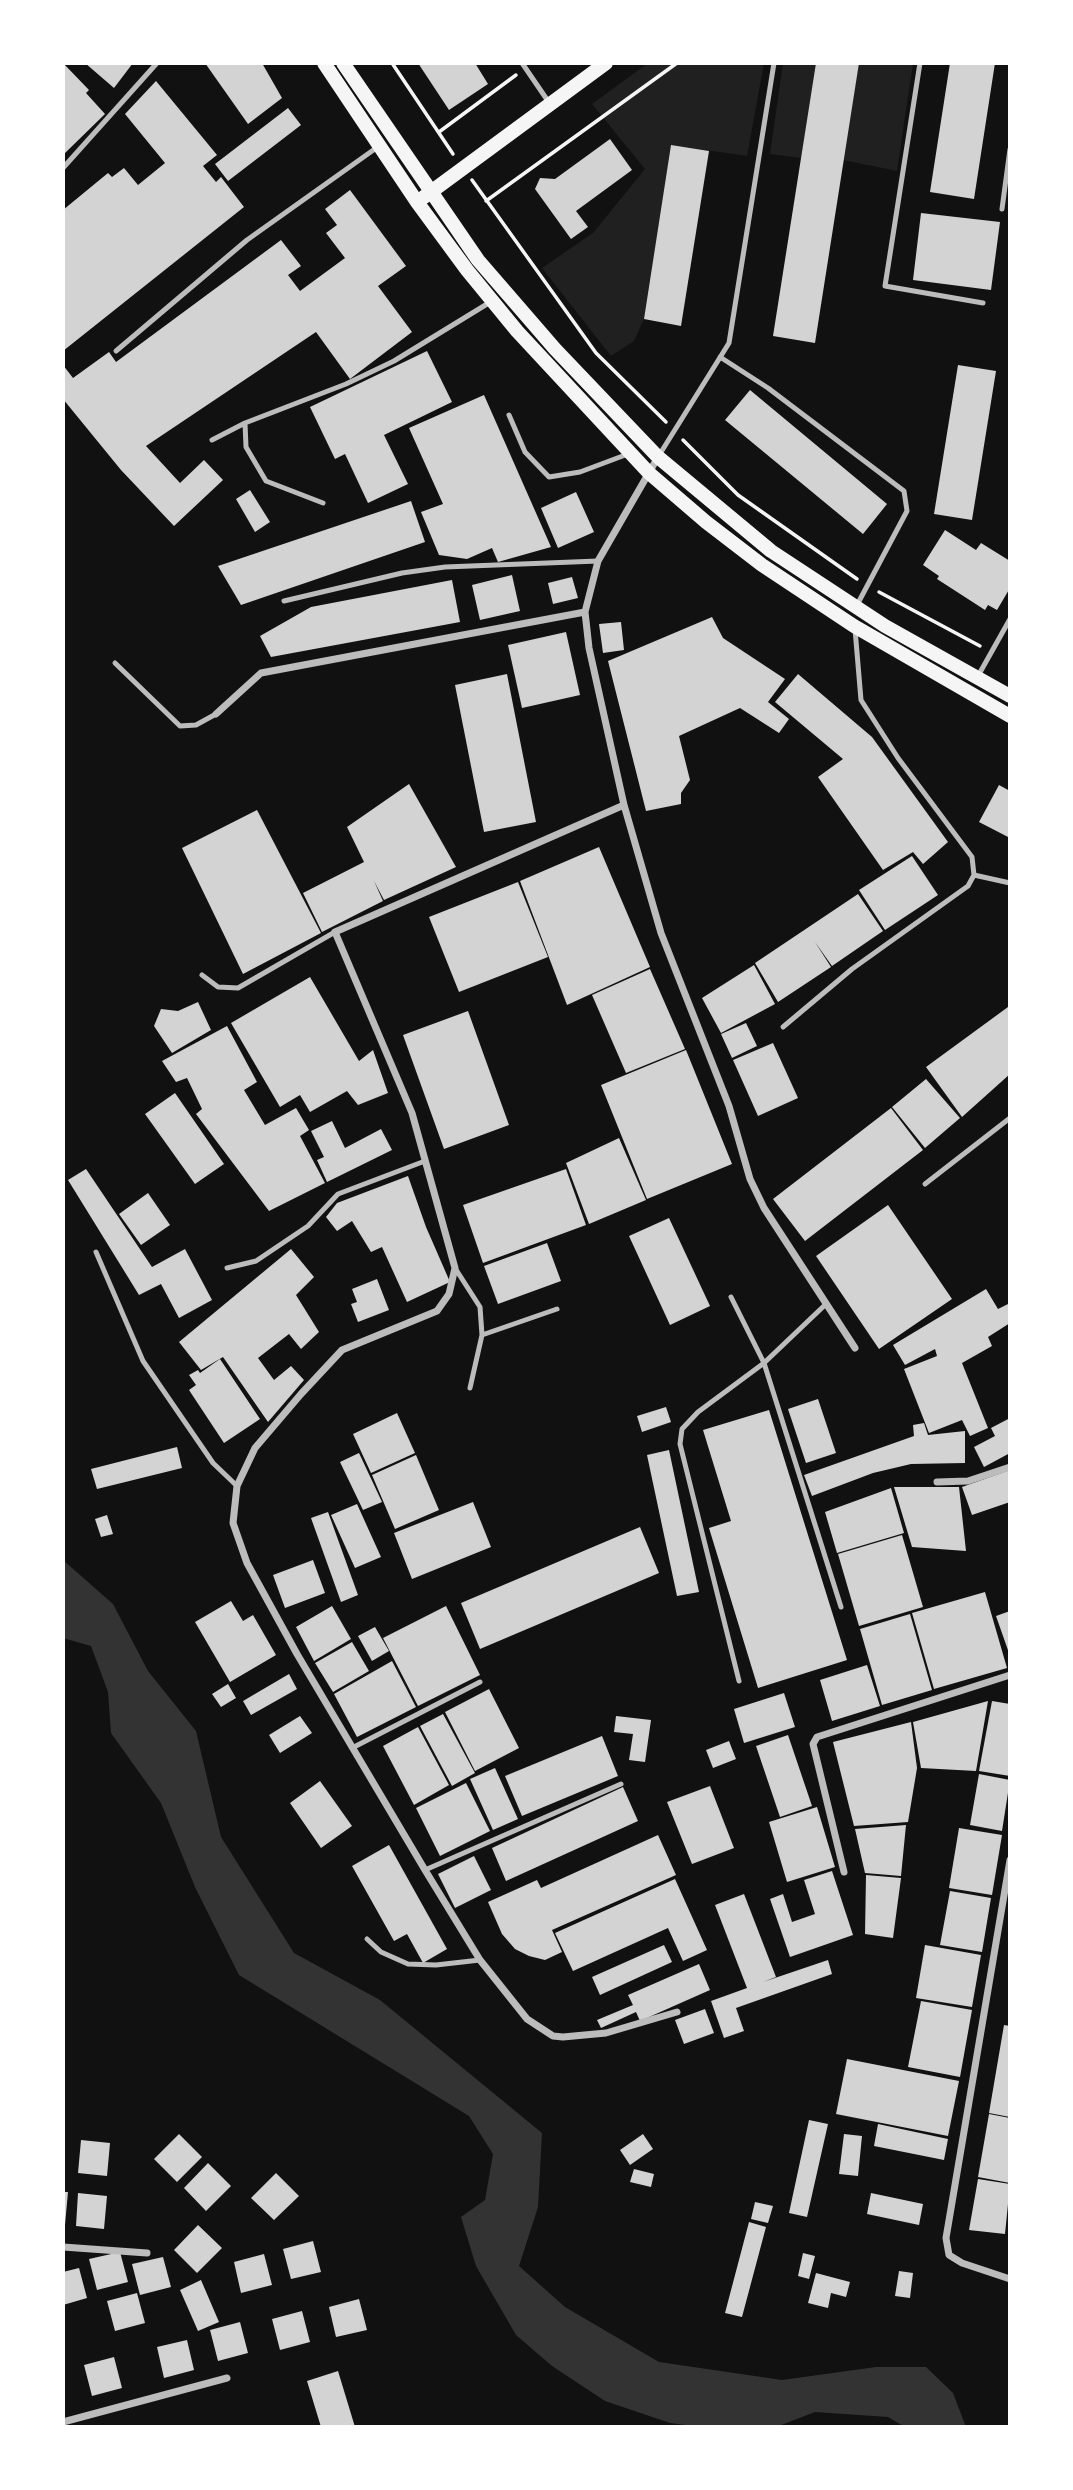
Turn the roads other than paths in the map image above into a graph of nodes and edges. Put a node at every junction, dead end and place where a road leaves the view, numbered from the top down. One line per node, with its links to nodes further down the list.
1 (157, 63): 11 (lane)
2 (324, 63): 9 (main road)
3 (343, 63): 12 (main road)
4 (606, 63): 8 (main road)
5 (774, 63): 18 (lane)
6 (920, 63): 16 (lane)
7 (524, 66): 8 (lane)
8 (550, 104): 12 (main road)
9 (379, 146): 13 (main road); 17 (lane)
10 (1010, 149): 14 (lane)
11 (63, 168)
12 (429, 192): 13 (main road); 23 (main road)
13 (416, 202): 15 (main road)
14 (1002, 209)
15 (492, 301): 20 (lane); 22 (main road)
16 (983, 303)
17 (116, 351)
18 (720, 358): 23 (lane); 28 (lane)
19 (509, 415): 22 (lane)
20 (245, 422): 21 (lane); 25 (lane)
21 (212, 440)
22 (631, 453): 24 (main road)
23 (658, 457): 24 (street); 28 (main road)
24 (649, 473): 26 (street); 31 (main road)
25 (323, 503)
26 (598, 561): 27 (lane); 29 (street)
27 (284, 601)
28 (856, 607): 33 (main road)
29 (585, 611): 35 (street); 37 (street)
30 (1010, 619): 33 (lane)
31 (855, 625): 36 (main road); 38 (lane)
32 (115, 663): 35 (lane)
33 (977, 678): 34 (main road)
34 (1010, 696)
35 (216, 714)
36 (1010, 716)
37 (624, 805): 40 (street); 50 (street)
38 (974, 875): 39 (lane); 42 (lane)
39 (1010, 883)
40 (335, 932): 41 (lane); 44 (street)
41 (202, 975)
42 (783, 1027)
43 (1010, 1118): 45 (lane)
44 (425, 1161): 47 (lane); 48 (street)
45 (925, 1184)
46 (96, 1252): 58 (lane)
47 (227, 1268)
48 (454, 1268): 52 (lane); 58 (street)
49 (731, 1297): 54 (lane)
50 (826, 1304): 53 (street); 54 (lane)
51 (557, 1308): 52 (lane)
52 (482, 1335): 55 (lane)
53 (855, 1348)
54 (764, 1363): 59 (lane); 61 (lane)
55 (470, 1388)
56 (1010, 1467): 57 (street)
57 (937, 1482)
58 (237, 1486): 63 (street)
59 (841, 1607)
60 (1010, 1675): 67 (street)
61 (739, 1681)
62 (480, 1682): 63 (lane)
63 (354, 1747): 66 (street)
64 (621, 1784): 66 (lane)
65 (1010, 1860): 73 (street)
66 (425, 1870): 69 (street)
67 (844, 1872)
68 (368, 1939): 69 (lane)
69 (480, 1959): 70 (street)
70 (677, 2012)
71 (63, 2247): 72 (street)
72 (147, 2253)
73 (1010, 2279)
74 (227, 2378): 75 (street)
75 (63, 2422)

